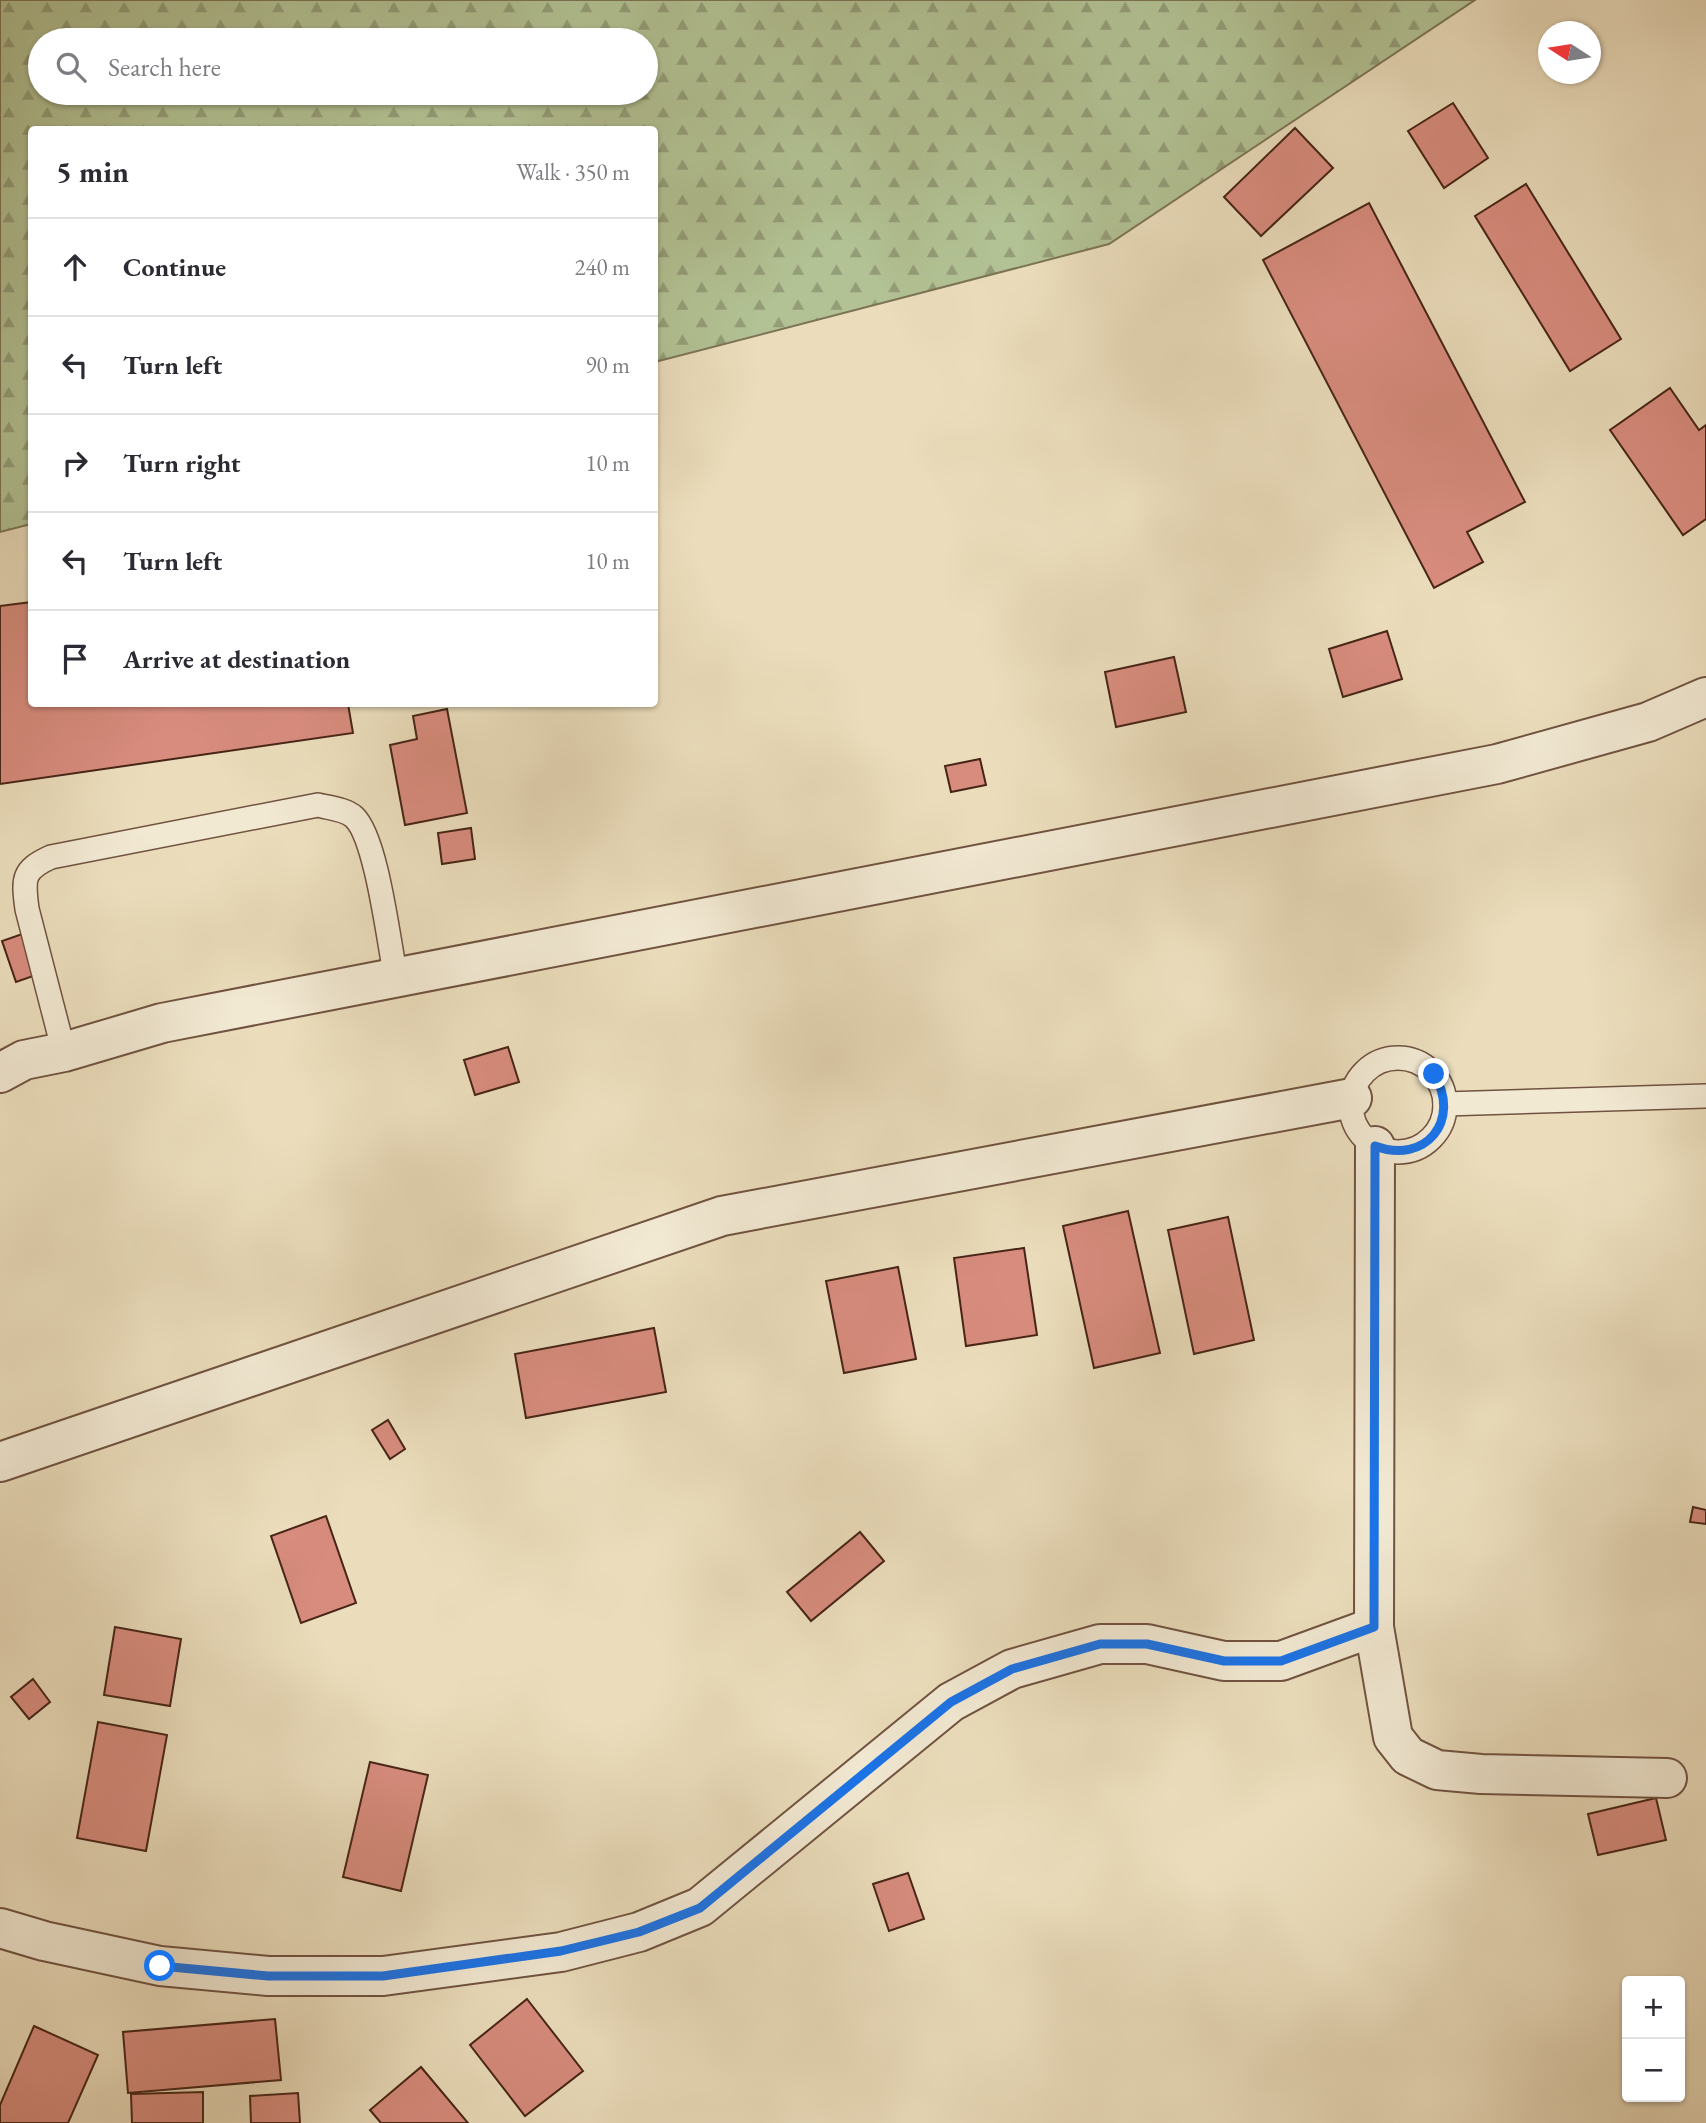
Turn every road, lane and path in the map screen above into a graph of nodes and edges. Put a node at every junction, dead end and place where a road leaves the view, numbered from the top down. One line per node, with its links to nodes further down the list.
1 (1706, 697): 2 (street)
2 (396, 978): 3 (street); 3 (lane)
3 (64, 1052): 4 (street)
4 (0, 1073)
5 (1706, 1096): 7 (lane)
6 (1352, 1098): 7 (lane); 8 (lane); 9 (street)
7 (1445, 1104): 8 (lane)
8 (1375, 1146): 10 (street)
9 (0, 1462)
10 (1374, 1627): 11 (street); 12 (street)
11 (1667, 1777)
12 (0, 1928)

